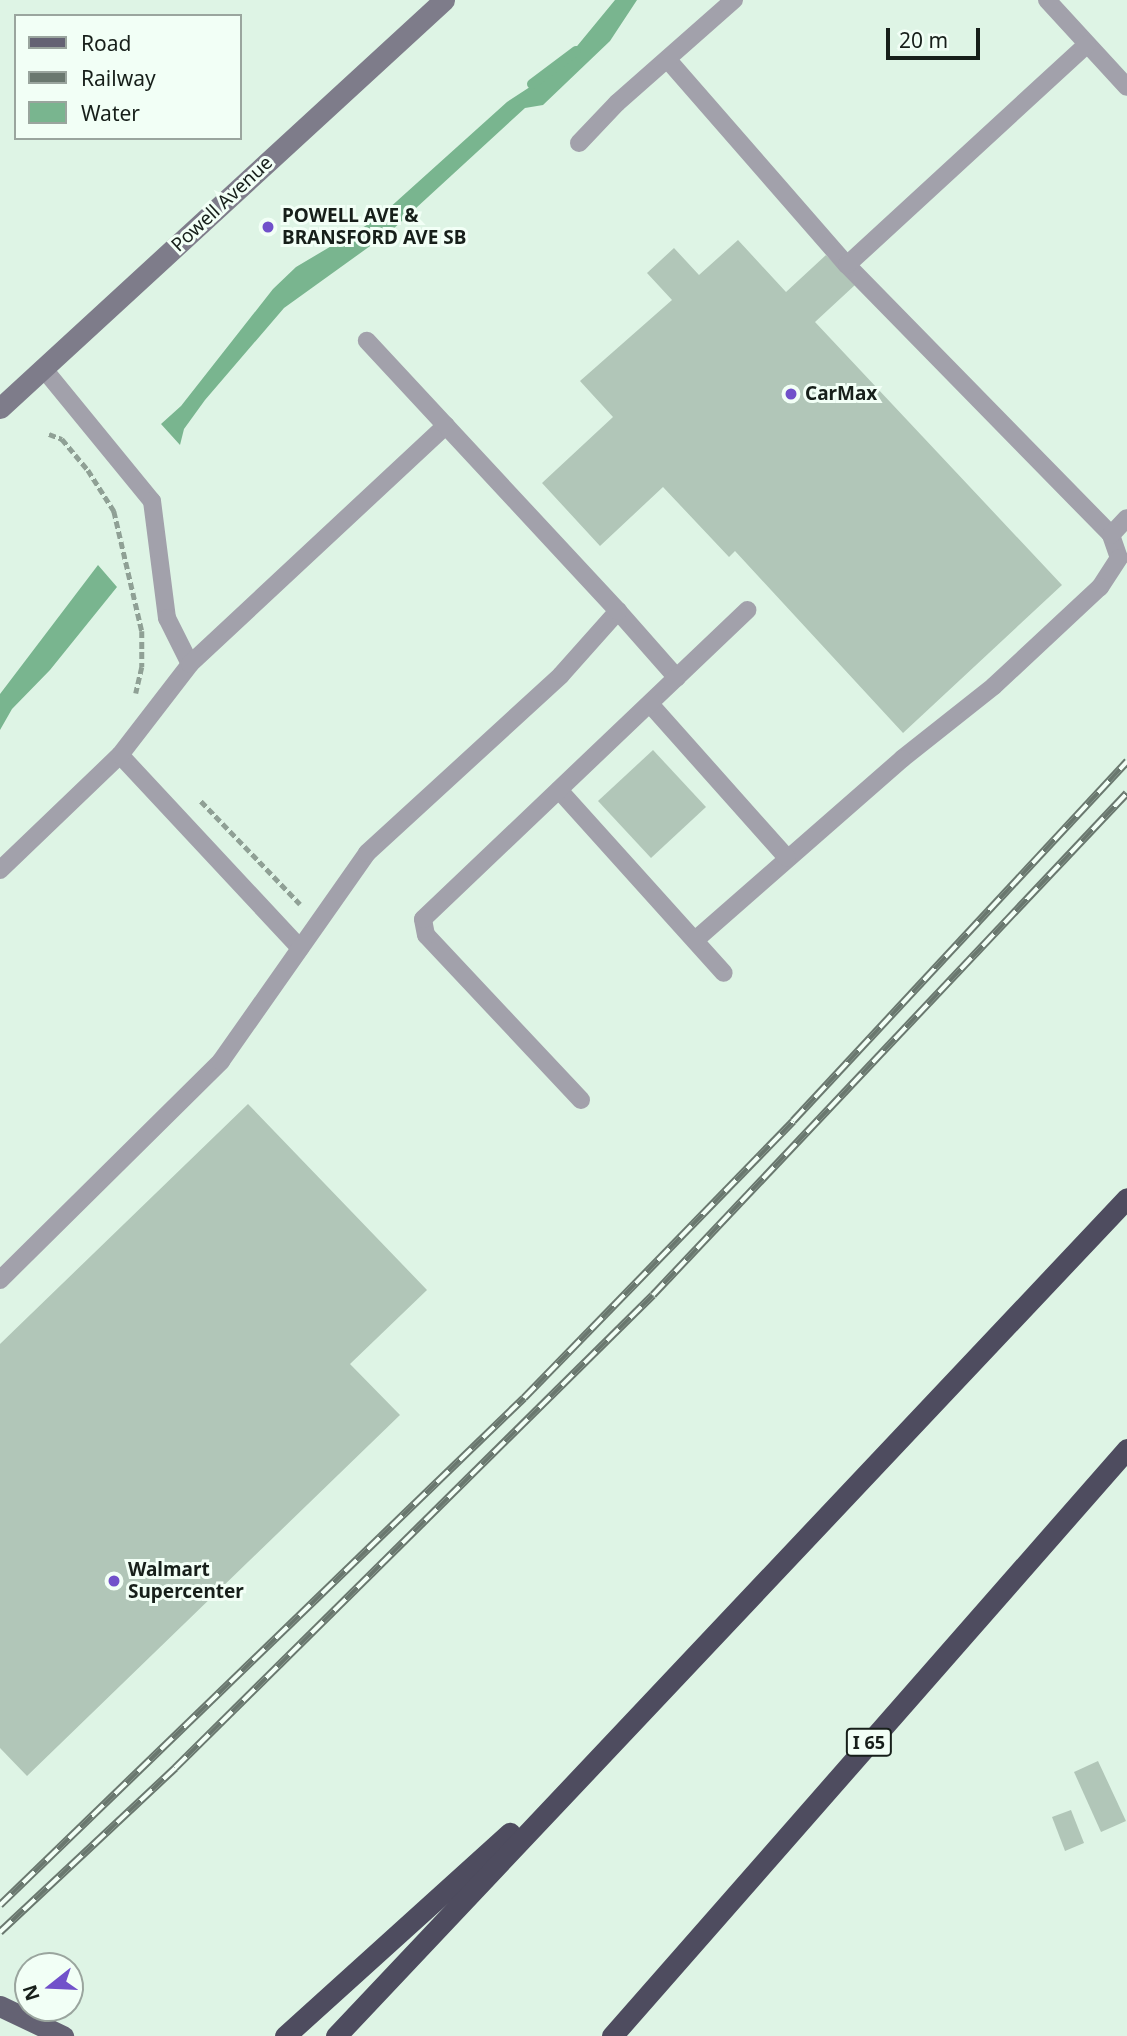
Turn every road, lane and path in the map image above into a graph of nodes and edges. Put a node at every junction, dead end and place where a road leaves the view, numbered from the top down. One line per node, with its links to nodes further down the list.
1 (444, 0): 10 (main road, Powell Avenue)
2 (734, 0): 5 (lane)
3 (1047, 0): 4 (lane)
4 (1087, 44): 6 (lane); 8 (lane)
5 (668, 60): 7 (lane); 8 (lane)
6 (1127, 87)
7 (579, 143)
8 (847, 265): 15 (lane)
9 (367, 341): 12 (lane)
10 (43, 368): 11 (main road, Powell Avenue); 18 (lane)
11 (0, 408)
12 (446, 425): 17 (lane); 18 (lane)
13 (49, 434): 20 (path)
14 (1127, 518): 15 (lane)
15 (1111, 535): 25 (lane)
16 (747, 610): 19 (lane)
17 (618, 611): 19 (lane); 29 (lane)
18 (191, 664): 22 (lane)
19 (677, 678): 21 (lane)
20 (134, 698)
21 (650, 704): 23 (lane); 25 (lane)
22 (120, 755): 26 (lane); 29 (lane)
23 (559, 790): 28 (lane); 31 (lane)
24 (191, 791): 27 (path)
25 (787, 858): 28 (lane)
26 (0, 870)
27 (300, 904)
28 (695, 940): 30 (lane)
29 (300, 948): 33 (lane)
30 (724, 973)
31 (581, 1100)
32 (1127, 1198): 35 (highway)
33 (0, 1280)
34 (1127, 1449): 40 (highway, I 65)
35 (623, 1731): 38 (highway); 39 (highway)
36 (0, 2006): 37 (main road)
37 (63, 2036)
38 (285, 2036)
39 (336, 2036)
40 (612, 2036)

